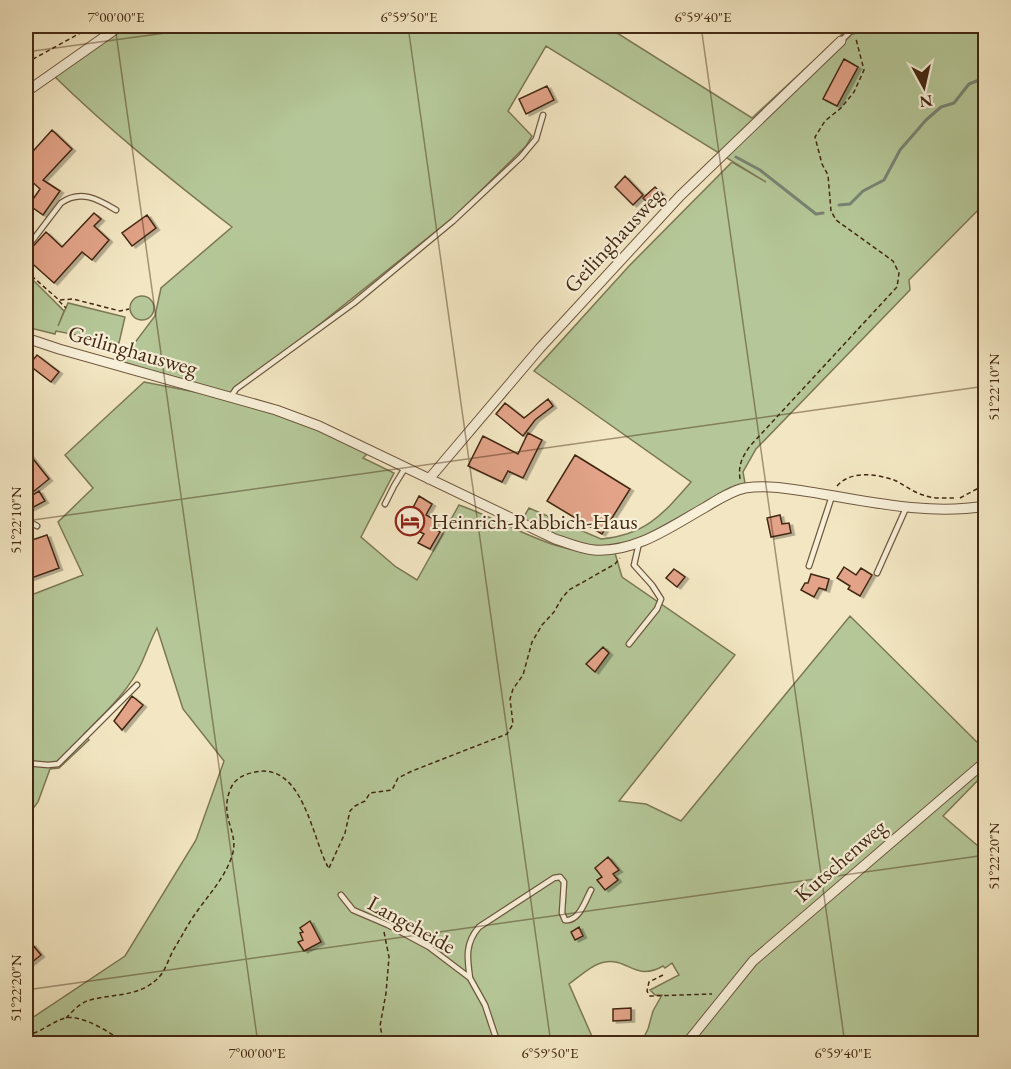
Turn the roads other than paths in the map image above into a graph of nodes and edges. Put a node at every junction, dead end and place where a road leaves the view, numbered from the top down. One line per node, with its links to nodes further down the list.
1 (120, 26): 4 (street)
2 (854, 27): 3 (lane)
3 (841, 41): 11 (street, Geilinghausweg)
4 (26, 92)
5 (543, 115): 9 (lane)
6 (116, 210): 7 (lane)
7 (26, 249)
8 (26, 339): 9 (street, Geilinghausweg)
9 (230, 398): 10 (street, Geilinghausweg)
10 (405, 468): 11 (street, Geilinghausweg); 13 (lane)
11 (429, 479): 18 (street, Geilinghausweg)
12 (832, 496): 15 (street, Geilinghausweg); 18 (street, Geilinghausweg); 19 (lane)
13 (385, 504)
14 (986, 506): 15 (street, Geilinghausweg)
15 (906, 508): 20 (lane)
16 (26, 520): 17 (lane)
17 (37, 526)
18 (635, 545): 21 (lane)
19 (809, 566)
20 (876, 573)
21 (629, 644)
22 (136, 685): 24 (lane)
23 (986, 761): 29 (street, Kutschenweg)
24 (26, 763)
25 (591, 890): 27 (lane, Langeheide)
26 (341, 894): 27 (lane, Langeheide)
27 (470, 978): 28 (lane, Langeheide)
28 (498, 1044)
29 (686, 1044)

